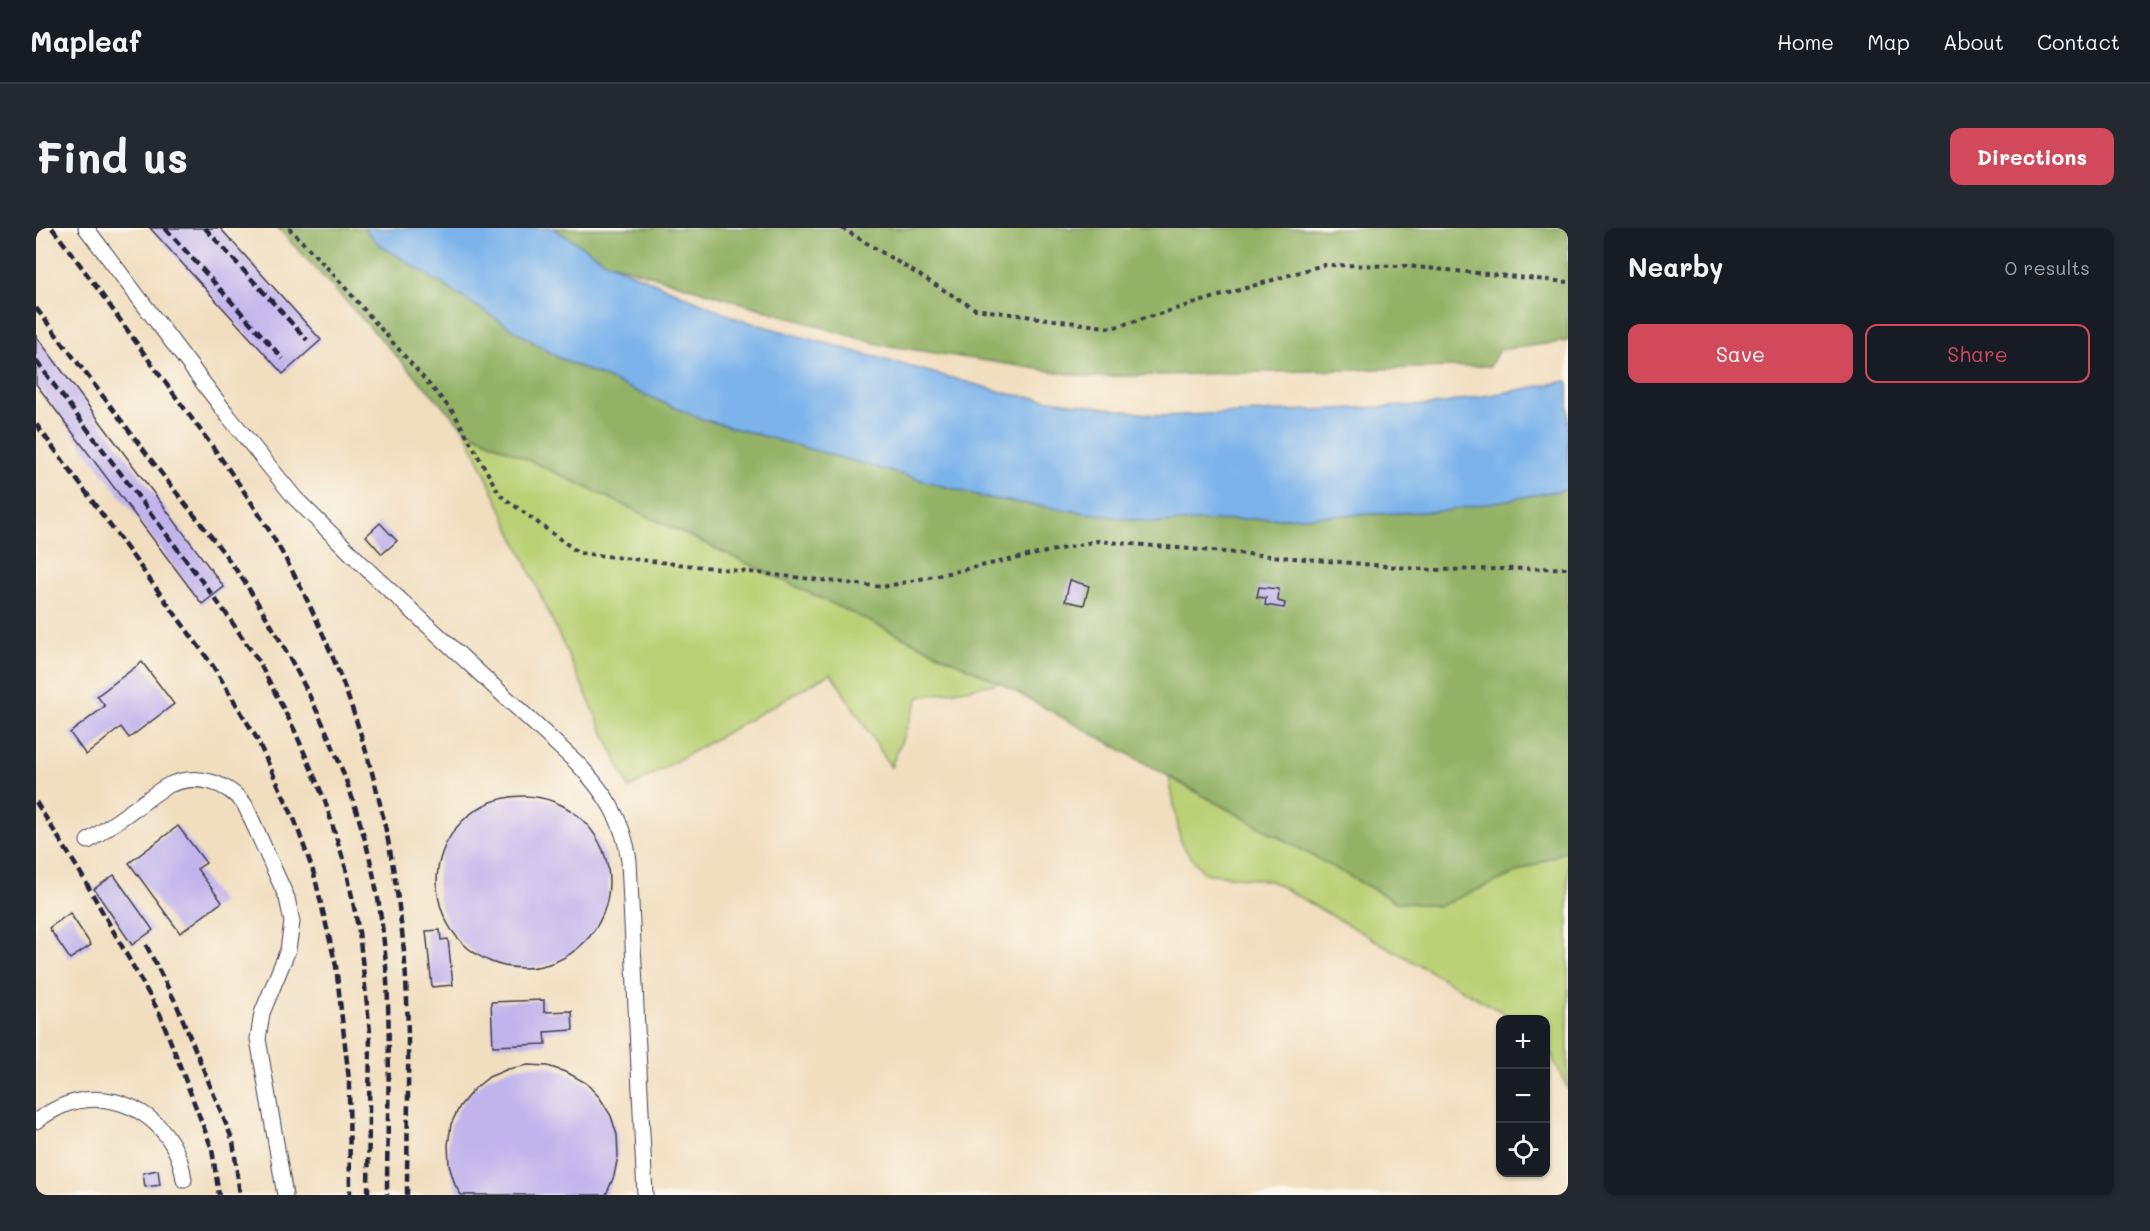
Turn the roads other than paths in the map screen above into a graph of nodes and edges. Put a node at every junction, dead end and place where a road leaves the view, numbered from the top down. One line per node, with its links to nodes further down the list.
1 (86, 228): 6 (lane)
2 (88, 841): 5 (lane)
3 (36, 1121): 4 (lane)
4 (184, 1180)
5 (285, 1195)
6 (645, 1195)

